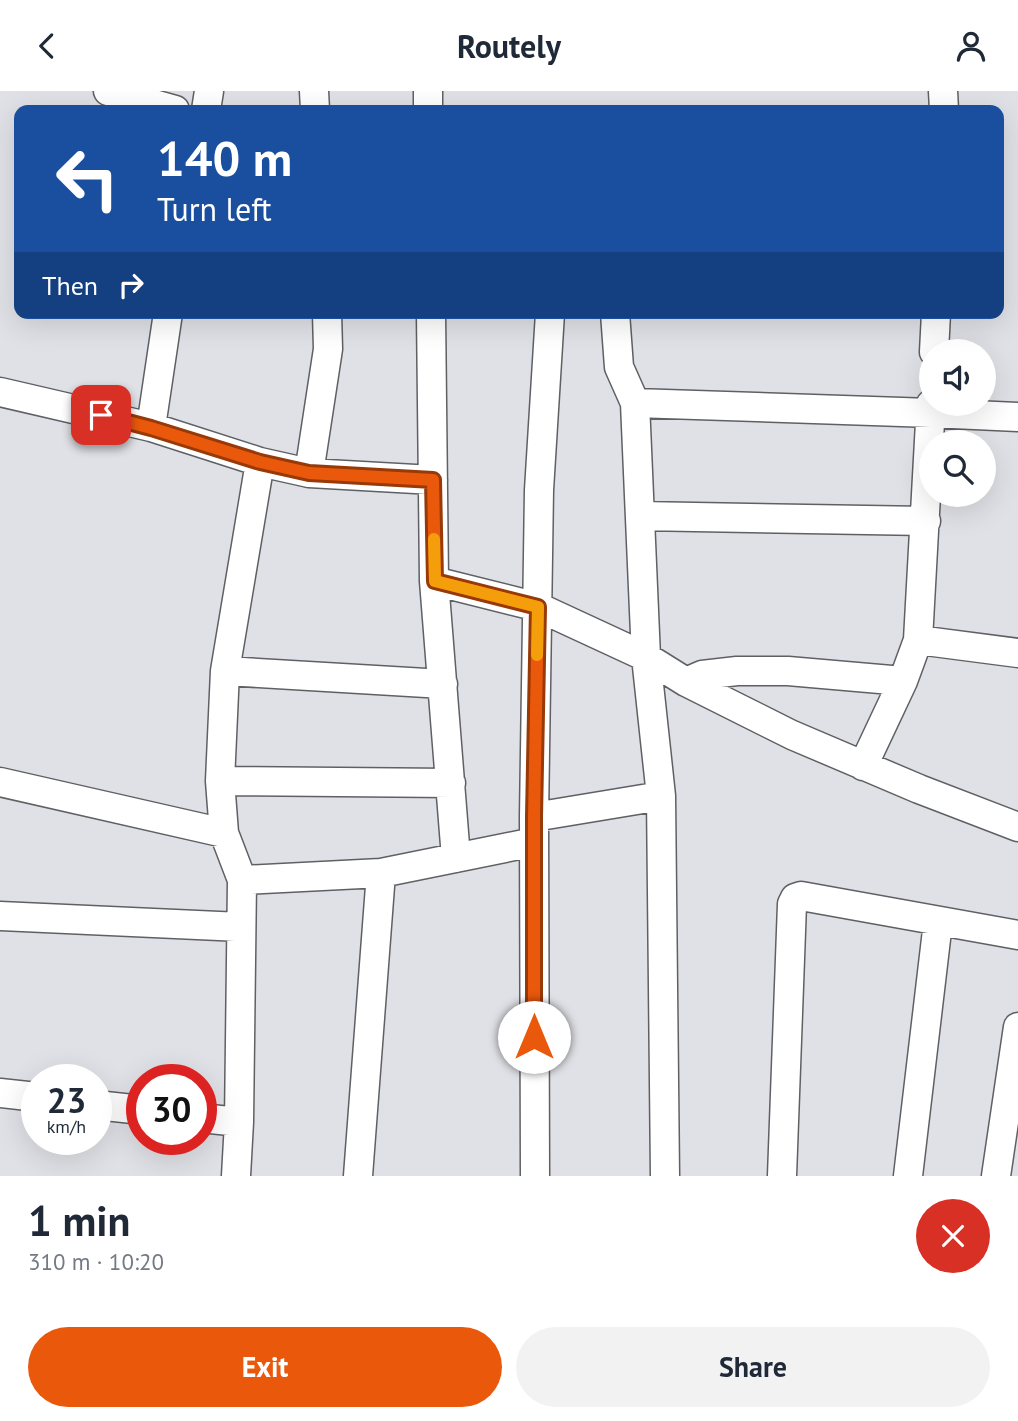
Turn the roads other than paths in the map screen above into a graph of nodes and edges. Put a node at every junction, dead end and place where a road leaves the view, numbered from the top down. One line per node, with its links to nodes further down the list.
1 (108, 91): 2 (street)
2 (157, 105)
3 (167, 319): 16 (street)
4 (327, 319): 18 (street)
5 (431, 319): 19 (street)
6 (550, 319): 23 (street)
7 (615, 319): 11 (street)
8 (936, 319): 9 (street)
9 (935, 339)
10 (0, 391): 16 (street)
11 (635, 403): 12 (street); 20 (street)
12 (919, 409)
13 (996, 415): 15 (street)
14 (931, 416): 21 (street)
15 (1018, 417)
16 (151, 428): 17 (street)
17 (260, 462): 18 (street); 27 (street)
18 (309, 473): 19 (street)
19 (433, 480): 22 (street)
20 (640, 516): 21 (street); 26 (street)
21 (926, 521): 24 (street)
22 (435, 581): 23 (street); 30 (street)
23 (538, 607): 26 (street); 37 (street)
24 (918, 640): 25 (street); 28 (street)
25 (1018, 653)
26 (646, 657): 29 (street); 35 (street)
27 (226, 671): 30 (street); 32 (street)
28 (903, 681): 29 (street); 31 (street)
29 (686, 682): 31 (street)
30 (443, 684): 34 (street)
31 (863, 766): 36 (street)
32 (220, 781): 34 (street); 38 (street)
33 (0, 782): 38 (street)
34 (451, 783): 39 (street)
35 (662, 796): 37 (street); 54 (street)
36 (1018, 827)
37 (534, 829): 39 (street); 53 (street)
38 (224, 833): 41 (street)
39 (456, 858): 40 (street)
40 (381, 873): 41 (street); 52 (street)
41 (242, 880): 44 (street)
42 (0, 916): 44 (street)
43 (939, 922): 45 (street); 55 (street); 56 (street)
44 (240, 927): 50 (street)
45 (1018, 935)
46 (1018, 1027): 57 (street)
47 (0, 1093): 48 (street)
48 (21, 1095)
49 (217, 1120): 50 (street)
50 (239, 1122): 51 (street)
51 (236, 1176)
52 (358, 1176)
53 (535, 1176)
54 (665, 1176)
55 (782, 1176)
56 (908, 1176)
57 (996, 1176)

